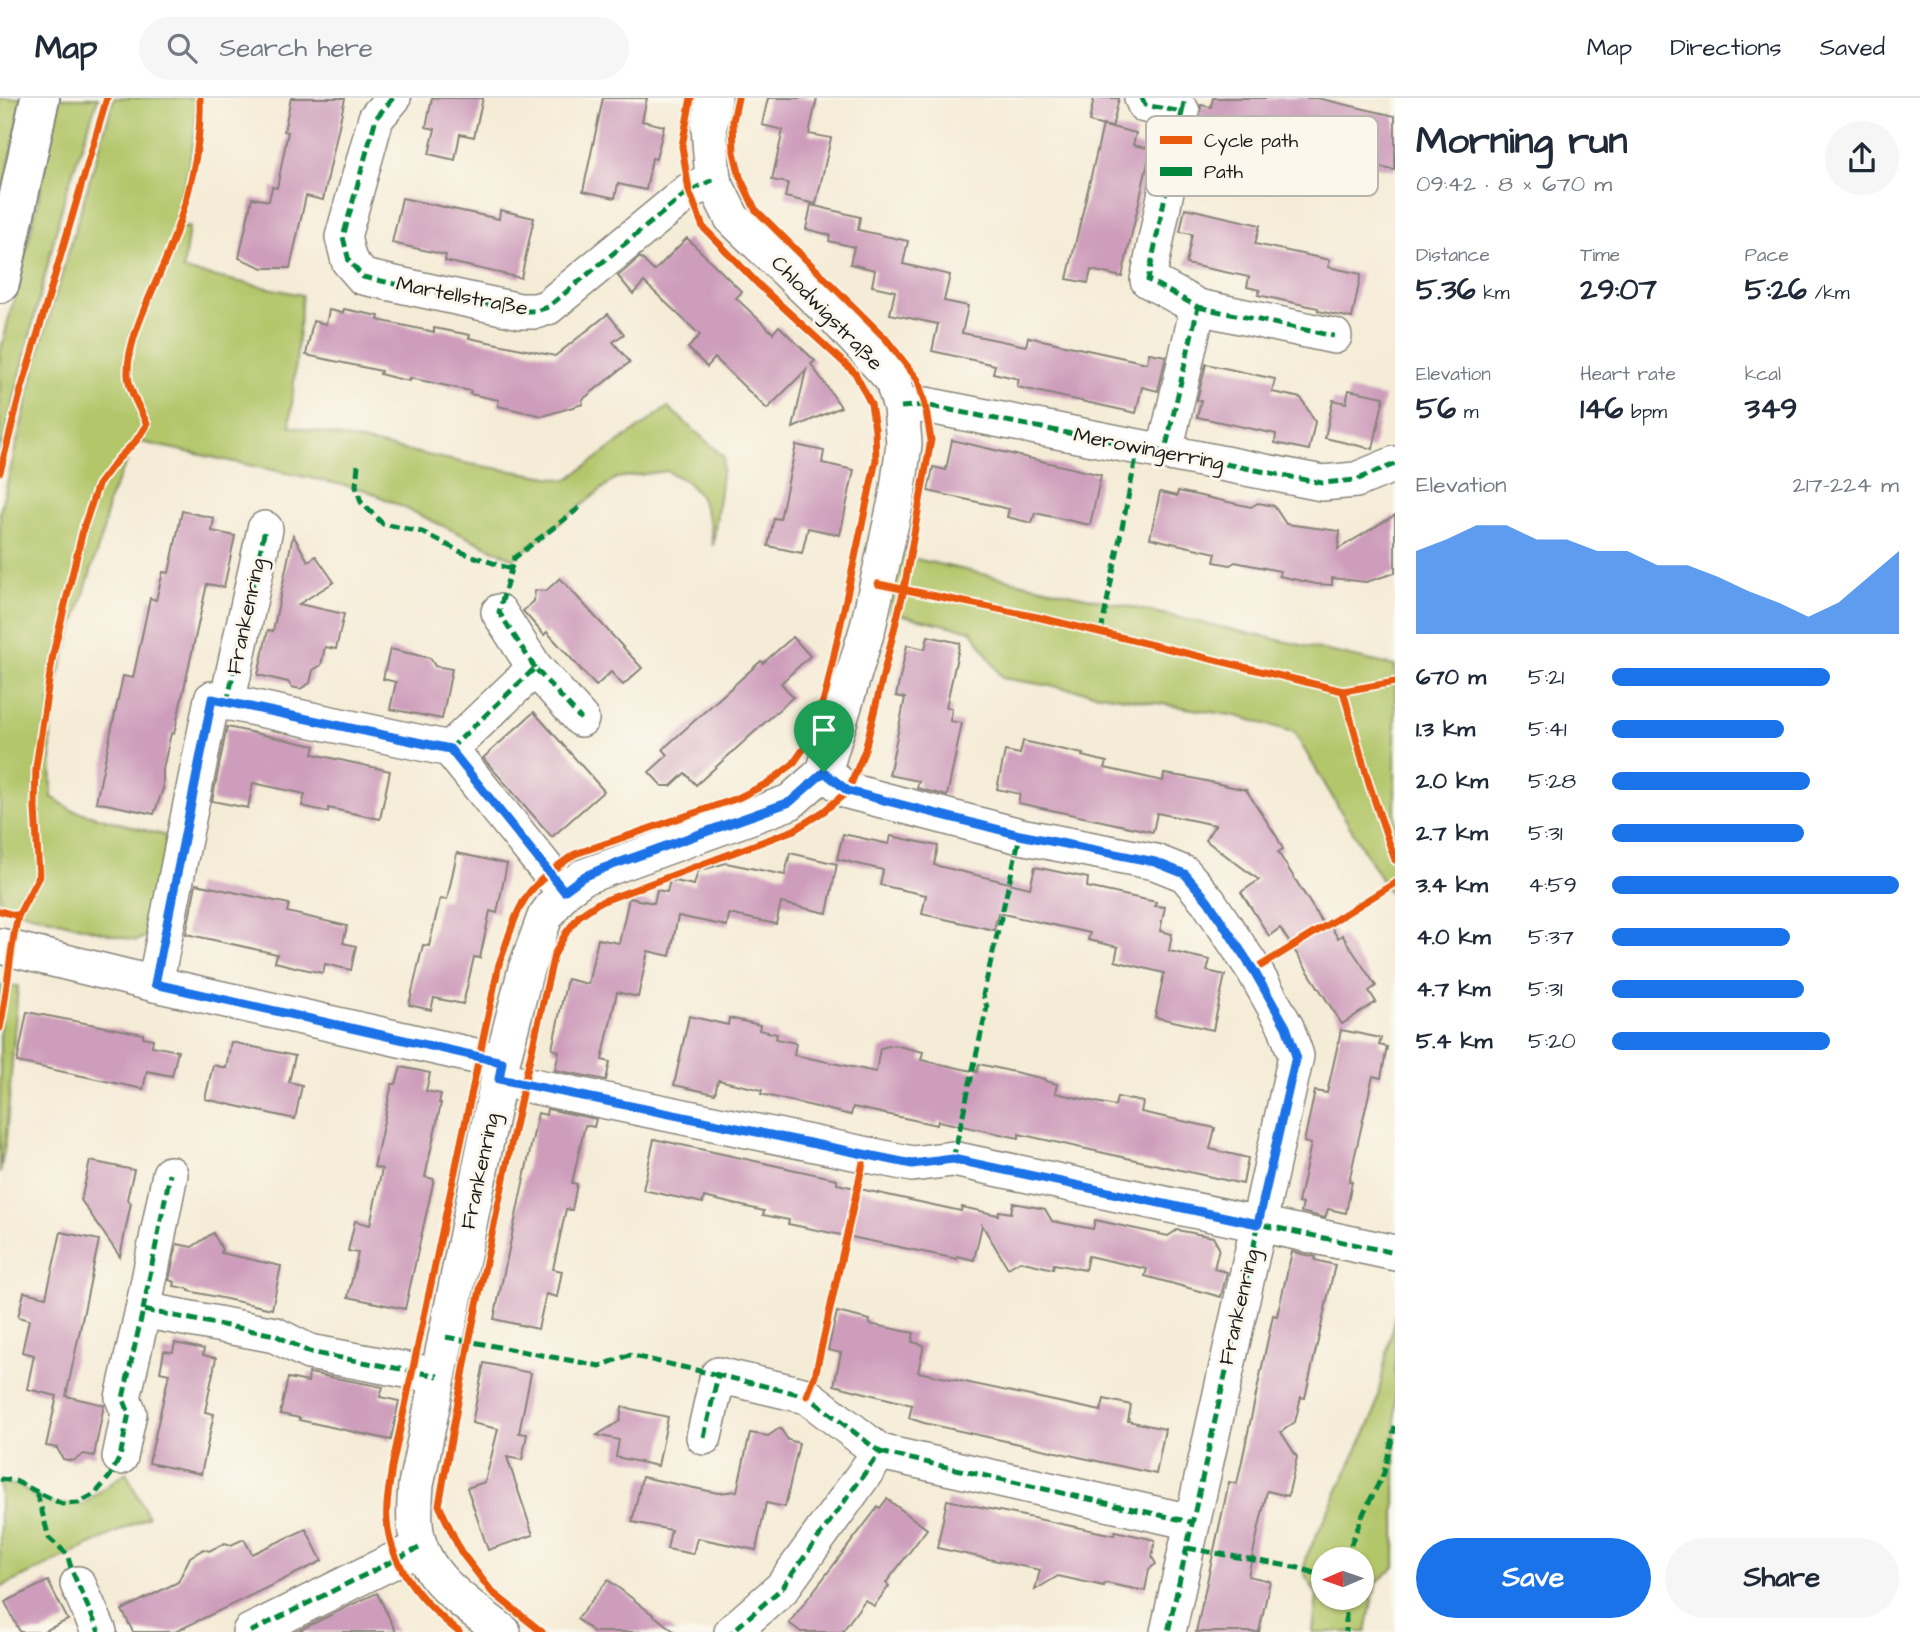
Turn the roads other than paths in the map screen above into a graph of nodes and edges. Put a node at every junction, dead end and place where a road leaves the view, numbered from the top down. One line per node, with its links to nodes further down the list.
1 (40, 98): 8 (main road)
2 (393, 98): 6 (street, Martellstraße)
3 (714, 98): 6 (street, Chlodwigstraße)
4 (1142, 98): 5 (street)
5 (1183, 105)
6 (713, 180): 11 (street, Chlodwigstraße)
7 (1165, 196): 9 (street)
8 (0, 283)
9 (1198, 307): 10 (street); 12 (street)
10 (1334, 336)
11 (901, 407): 12 (street, Merowingerring); 20 (street, Chlodwigstraße)
12 (1165, 451): 13 (street, Merowingerring)
13 (1395, 464)
14 (265, 529): 17 (street, Frankenring)
15 (499, 611): 16 (street)
16 (535, 668): 18 (street); 19 (street)
17 (227, 704): 19 (street, Frankenring); 23 (street, Frankenring)
18 (581, 719)
19 (450, 749): 21 (street)
20 (824, 772): 21 (street, Frankenring); 26 (street, Frankenring)
21 (564, 891): 24 (street, Frankenring)
22 (0, 946): 23 (street)
23 (155, 984): 24 (street)
24 (500, 1071): 26 (street); 29 (street, Frankenring)
25 (170, 1174): 28 (street)
26 (1258, 1224): 27 (street); 33 (street, Frankenring)
27 (1395, 1253)
28 (144, 1310): 29 (street); 32 (street)
29 (438, 1376): 34 (street, Frankenring)
30 (704, 1437): 31 (street)
31 (880, 1452): 33 (street); 39 (street)
32 (120, 1457)
33 (1191, 1522): 40 (street, Frankenring)
34 (419, 1548): 37 (street); 38 (street, Frankenring)
35 (78, 1584): 36 (street)
36 (99, 1632)
37 (250, 1632)
38 (503, 1632)
39 (732, 1632)
40 (1168, 1632)

